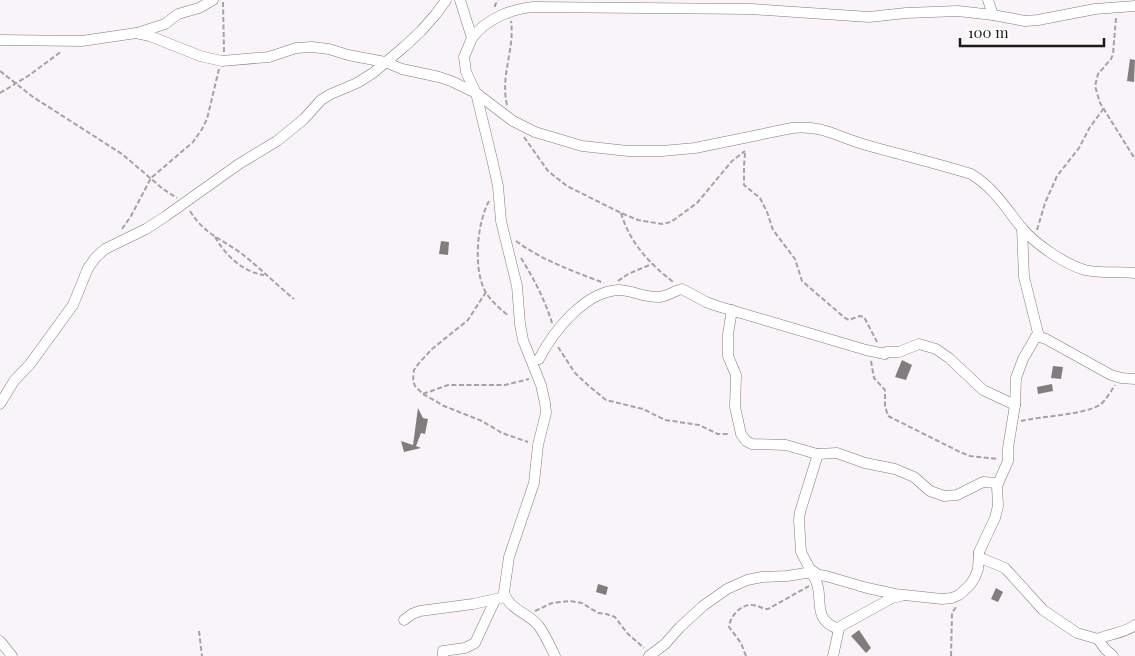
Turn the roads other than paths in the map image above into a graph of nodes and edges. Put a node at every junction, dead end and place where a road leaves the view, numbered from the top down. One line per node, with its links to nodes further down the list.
1 (213, 0): 7 (street)
2 (446, 0): 10 (street)
3 (460, 0): 8 (street)
4 (988, 0): 6 (street)
5 (1131, 7): 6 (street)
6 (992, 14): 8 (street)
7 (136, 33): 9 (street); 10 (street)
8 (472, 38): 11 (street)
9 (0, 40)
10 (386, 62): 11 (street); 18 (street)
11 (476, 92): 12 (street); 25 (street)
12 (1022, 228): 13 (street); 15 (street)
13 (1135, 273)
14 (732, 310): 16 (street); 19 (street); 20 (street)
15 (1037, 336): 17 (street); 19 (street)
16 (539, 359)
17 (1135, 379)
18 (0, 404)
19 (1015, 405): 21 (street)
20 (818, 454): 21 (street); 23 (street)
21 (998, 483): 22 (street)
22 (979, 552): 24 (street); 29 (street)
23 (817, 579): 24 (street); 28 (street); 31 (street)
24 (904, 595): 28 (street)
25 (500, 599): 26 (street); 33 (street); 34 (street)
26 (404, 620)
27 (1135, 625): 29 (street)
28 (839, 629): 35 (street)
29 (1098, 639): 36 (street)
30 (0, 641): 32 (street)
31 (651, 655)
32 (12, 656)
33 (442, 656)
34 (555, 656)
35 (833, 656)
36 (1113, 656)

